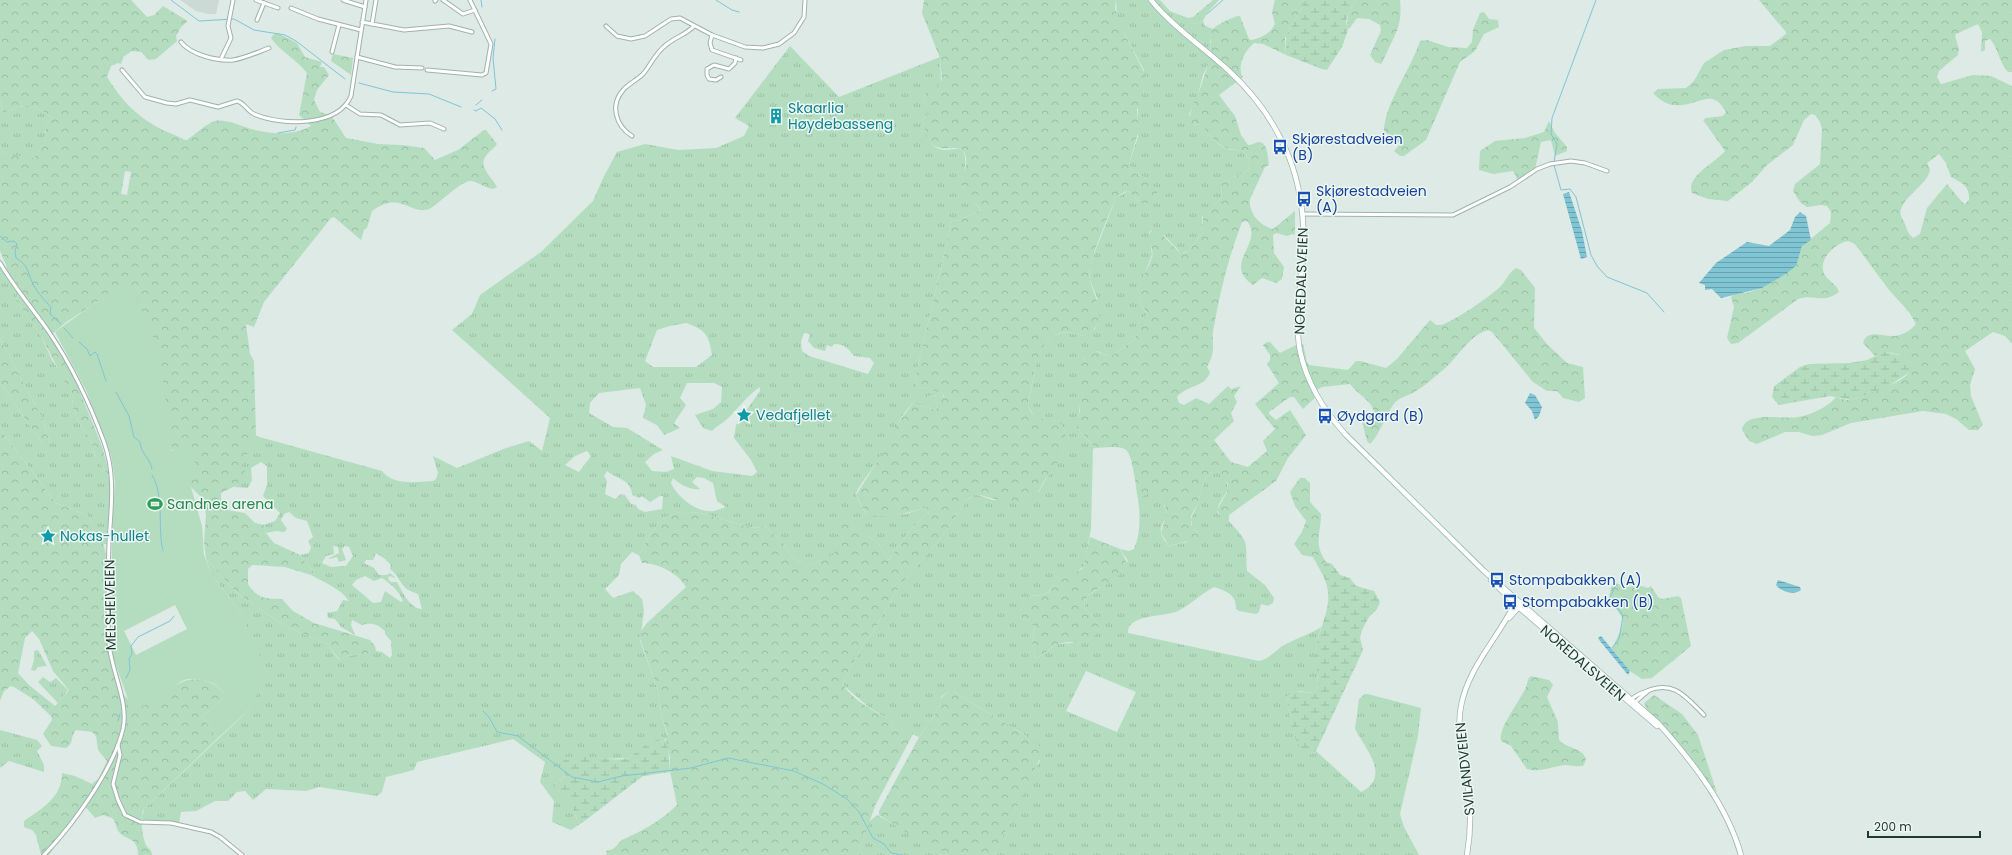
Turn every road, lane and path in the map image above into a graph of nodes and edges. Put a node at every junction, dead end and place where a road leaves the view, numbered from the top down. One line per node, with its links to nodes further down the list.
1 (233, 0): 29 (street)
2 (256, 0): 10 (street)
3 (343, 0): 11 (street)
4 (366, 0): 11 (street)
5 (376, 0): 17 (street)
6 (443, 0): 14 (street)
7 (470, 0): 14 (street)
8 (805, 0): 23 (street)
9 (1151, 0): 39 (main road, NOREDALSVEIEN)
10 (264, 3): 12 (street); 15 (street)
11 (365, 7): 16 (street)
12 (278, 8)
13 (291, 8): 18 (street)
14 (475, 10): 33 (street)
15 (258, 20)
16 (362, 22): 17 (street); 21 (street)
17 (372, 24): 22 (street)
18 (339, 25): 21 (street); 26 (street)
19 (606, 26): 20 (street)
20 (694, 26): 23 (street); 37 (street)
21 (361, 30): 27 (street)
22 (472, 32)
23 (712, 34): 28 (street)
24 (181, 42): 29 (street)
25 (269, 48): 29 (street)
26 (332, 52)
27 (357, 57): 31 (street); 35 (street)
28 (736, 58): 30 (street); 34 (street)
29 (220, 59)
30 (741, 60)
31 (422, 68)
32 (122, 70): 35 (street)
33 (427, 70)
34 (721, 77)
35 (346, 105): 36 (street)
36 (444, 129)
37 (632, 136)
38 (1607, 171): 39 (street)
39 (1302, 214): 41 (main road, NOREDALSVEIEN)
40 (0, 263): 46 (street, MELSHEIVEIEN)
41 (1517, 603): 42 (main road); 43 (main road, SVILANDVEIEN); 44 (main road, NOREDALSVEIEN)
42 (1519, 608): 43 (main road, SVILANDVEIEN); 44 (main road, NOREDALSVEIEN)
43 (1505, 622): 49 (main road, SVILANDVEIEN)
44 (1633, 702): 45 (street, NOREDALSVEIEN); 50 (main road, NOREDALSVEIEN)
45 (1704, 715)
46 (118, 745): 47 (street, MELSHEIVEIEN); 48 (street)
47 (44, 855)
48 (242, 855)
49 (1467, 855)
50 (1741, 855)

